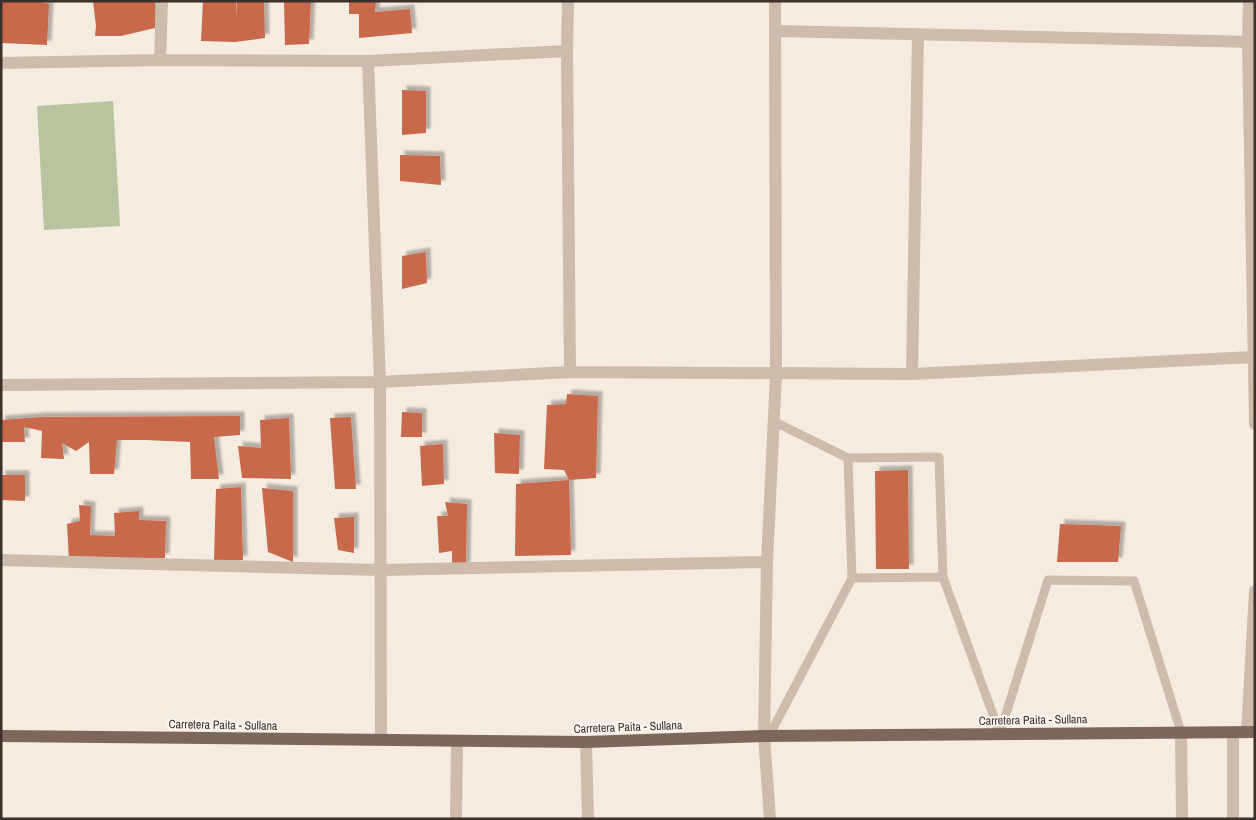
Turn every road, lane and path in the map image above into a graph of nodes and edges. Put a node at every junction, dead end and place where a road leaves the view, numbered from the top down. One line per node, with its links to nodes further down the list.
1 (162, 1): 9 (street)
2 (568, 1): 8 (street)
3 (776, 1): 5 (street)
4 (1249, 1): 7 (street)
5 (776, 30): 6 (street); 14 (street)
6 (918, 34): 7 (street); 15 (street)
7 (1252, 42): 12 (street)
8 (567, 51): 10 (street); 13 (street)
9 (160, 60): 10 (street); 11 (street)
10 (368, 61): 16 (street)
11 (1, 63)
12 (1253, 357): 15 (street); 19 (street)
13 (570, 372): 14 (street); 16 (street)
14 (776, 374): 15 (street); 18 (street)
15 (912, 374)
16 (380, 382): 17 (street); 23 (street)
17 (1, 385)
18 (775, 422): 20 (lane); 22 (street)
19 (1255, 424)
20 (848, 458): 24 (lane); 25 (lane)
21 (1, 560): 23 (street)
22 (767, 562): 23 (street); 32 (street)
23 (381, 570): 33 (street)
24 (943, 577): 25 (lane); 30 (lane)
25 (852, 578): 32 (lane)
26 (1255, 591): 29 (street)
27 (1181, 732): 28 (main road, Carretera Paita - Sullana); 30 (main road, Carretera Paita - Sullana); 30 (lane); 39 (street)
28 (1233, 732): 29 (main road, Carretera Paita - Sullana); 40 (street)
29 (1251, 732)
30 (1000, 734): 32 (main road, Carretera Paita - Sullana)
31 (1, 736): 33 (main road, Carretera Paita - Sullana)
32 (767, 736): 35 (main road, Carretera Paita - Sullana); 38 (street)
33 (381, 740): 34 (main road, Carretera Paita - Sullana)
34 (457, 741): 35 (main road, Carretera Paita - Sullana); 36 (street)
35 (586, 742): 37 (street)
36 (456, 819)
37 (588, 819)
38 (770, 819)
39 (1182, 819)
40 (1233, 819)

